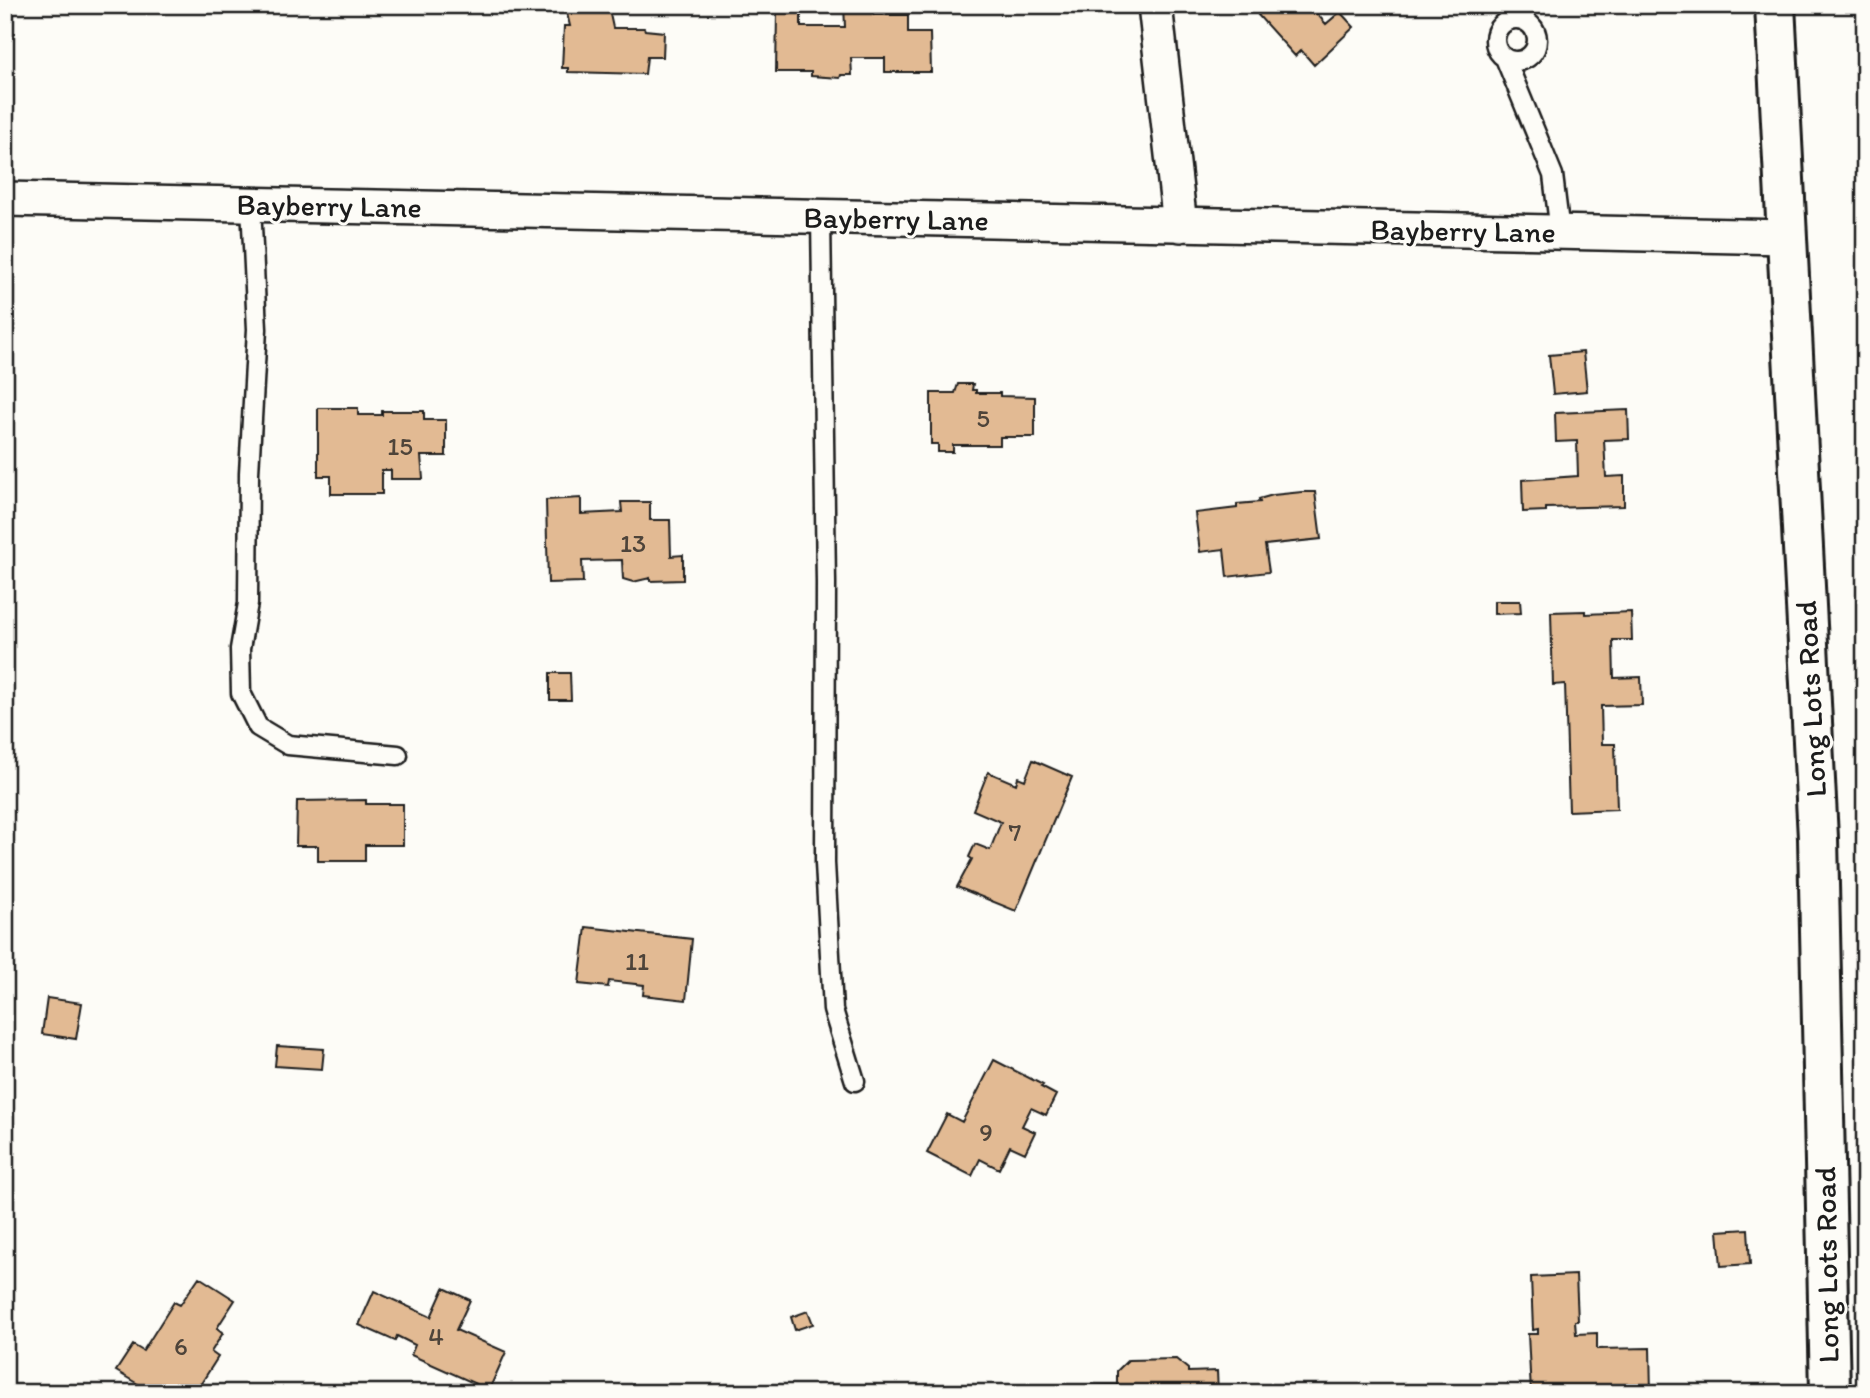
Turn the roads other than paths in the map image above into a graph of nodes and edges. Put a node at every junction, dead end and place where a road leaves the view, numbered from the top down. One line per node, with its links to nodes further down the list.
1 (1154, 5): 7 (street)
2 (1779, 7): 9 (main road, Long Lots Road)
3 (1505, 58): 8 (lane)
4 (5, 199): 5 (street, Bayberry Lane)
5 (251, 205): 6 (street, Bayberry Lane); 10 (lane)
6 (821, 217): 7 (street, Bayberry Lane); 11 (lane)
7 (1180, 225): 8 (street, Bayberry Lane)
8 (1560, 233): 9 (street, Bayberry Lane)
9 (1787, 237): 12 (main road, Long Lots Road)
10 (398, 755)
11 (855, 1081)
12 (1830, 1393)

